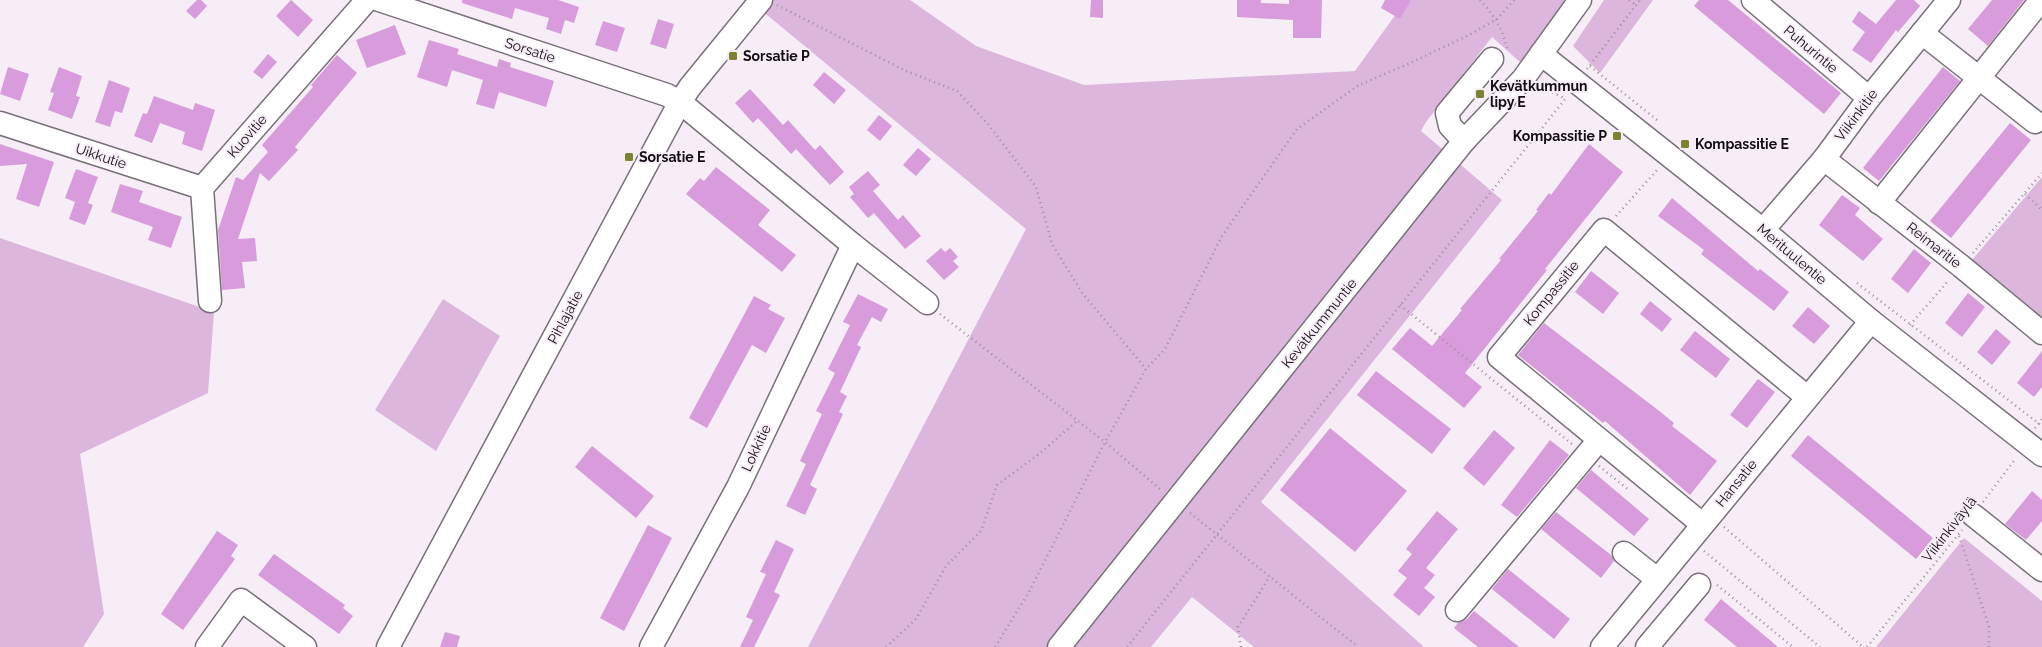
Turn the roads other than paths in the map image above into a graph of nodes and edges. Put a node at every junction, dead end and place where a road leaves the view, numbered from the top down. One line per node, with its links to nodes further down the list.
1 (367, 0): 18 (street, Kuovitie)
2 (379, 0): 13 (street, Sorsatie)
3 (1580, 0): 9 (street, Kevätkummuntie)
4 (1754, 0): 12 (street, Puhurintie)
5 (1949, 0): 8 (street, Viikinkitie)
6 (2041, 0): 11 (street)
7 (768, 2): 13 (street, Pihlajatie)
8 (1922, 33): 11 (street); 12 (street, Viikinkitie)
9 (1542, 54): 16 (street, Kevätkummuntie); 20 (street, Merituulentie)
10 (1492, 60): 16 (street)
11 (1978, 77): 14 (street); 19 (street)
12 (1869, 98): 17 (street, Viikinkitie)
13 (680, 102): 21 (street); 38 (street, Pihlajatie)
14 (2035, 122)
15 (0, 123): 18 (street, Uikkutie)
16 (1464, 141): 40 (street, Kevätkummuntie)
17 (1824, 159): 19 (street, Reimaritie); 20 (street, Viikinkitie)
18 (202, 188): 22 (street)
19 (1879, 203): 25 (street, Reimaritie)
20 (1763, 230): 24 (street, Merituulentie)
21 (853, 245): 23 (street); 39 (street, Lokkitie)
22 (210, 300)
23 (928, 304)
24 (1871, 321): 26 (street, Hansatie); 28 (street, Merituulentie)
25 (2042, 333)
26 (1807, 397): 27 (street, Kompassitie); 30 (street, Hansatie)
27 (1592, 447): 30 (street, Kompassitie); 35 (street)
28 (2034, 448)
29 (1973, 515): 32 (street)
30 (1700, 526): 33 (street, Hansatie)
31 (1624, 552): 33 (street)
32 (2042, 570)
33 (1657, 580): 41 (street, Hansatie)
34 (1699, 585): 42 (street)
35 (1457, 610)
36 (207, 647): 37 (street)
37 (305, 647)
38 (388, 647)
39 (652, 647)
40 (1059, 647)
41 (1602, 647)
42 (1647, 647)

